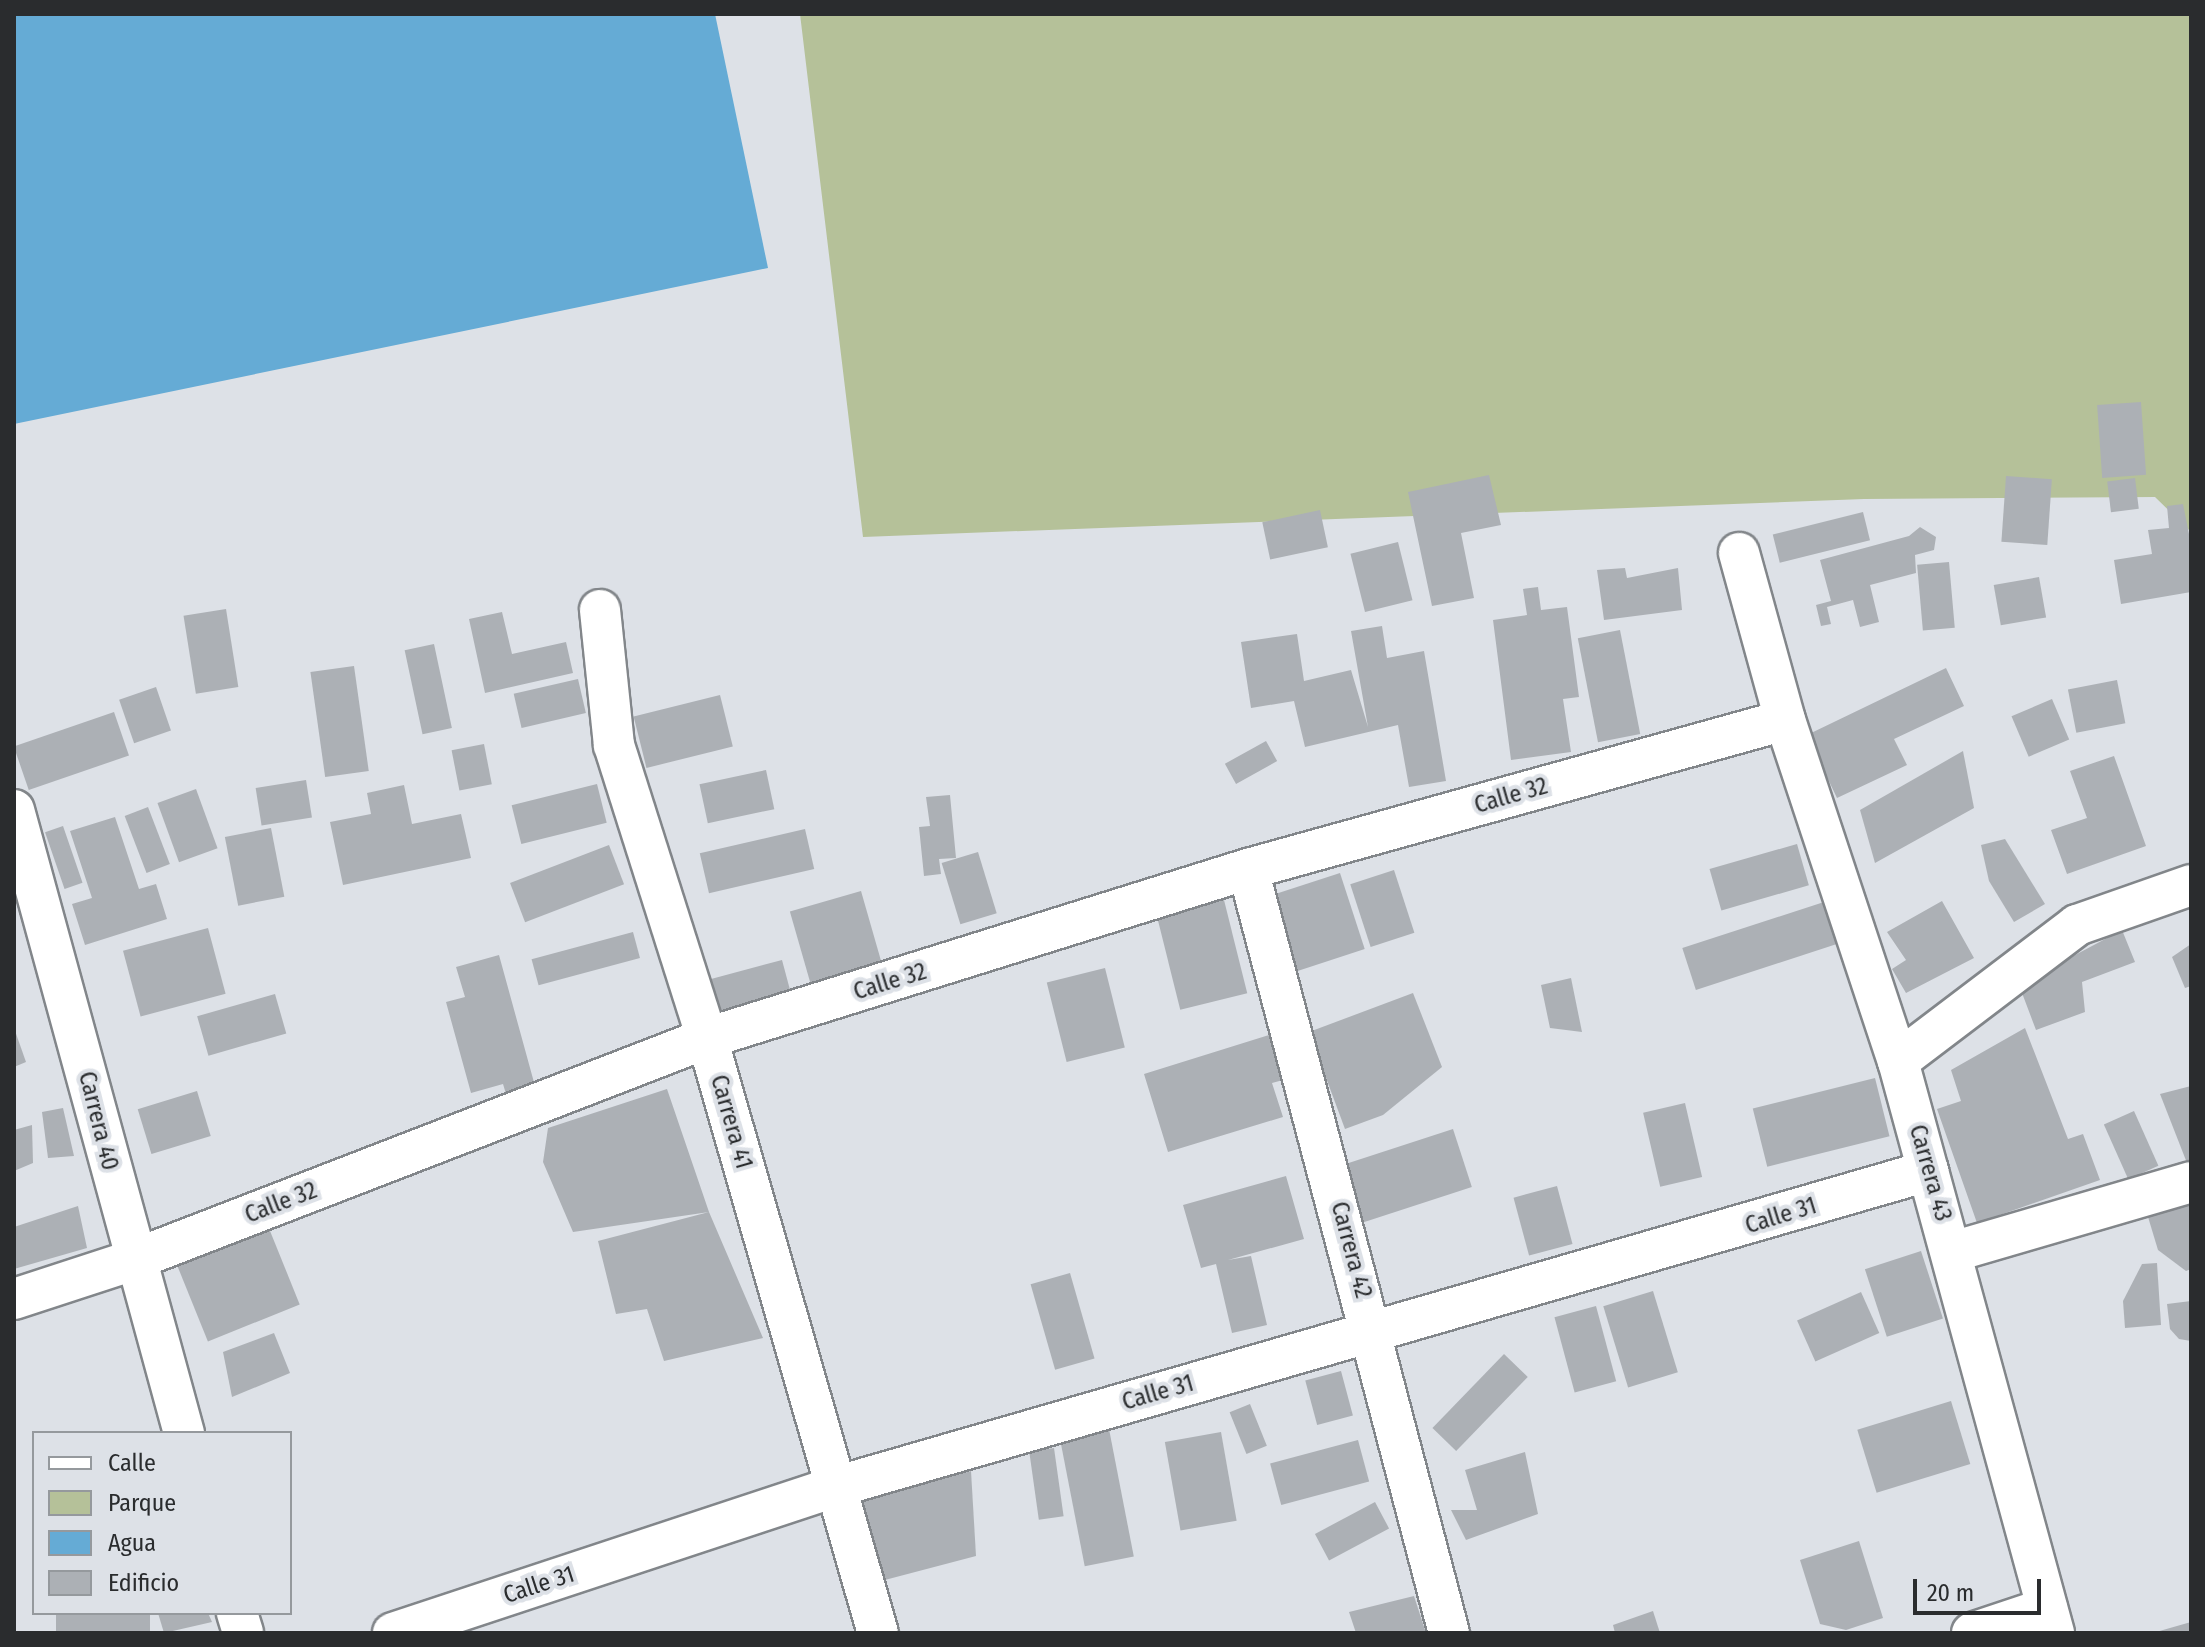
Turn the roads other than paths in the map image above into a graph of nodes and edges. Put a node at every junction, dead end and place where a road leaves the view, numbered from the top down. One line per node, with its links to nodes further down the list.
1 (1739, 553): 3 (street, Carrera 43)
2 (600, 610): 8 (street, Carrera 41)
3 (1785, 720): 6 (street, Calle 32); 9 (street, Carrera 43)
4 (14, 810): 5 (street, Carrera 40)
5 (23, 865): 13 (street, Carrera 40)
6 (1248, 869): 8 (street, Calle 32); 15 (street, Carrera 42)
7 (2191, 885): 9 (street)
8 (707, 1038): 13 (street, Calle 32); 17 (street, Carrera 41)
9 (1898, 1061): 10 (street, Carrera 43)
10 (1928, 1171): 12 (street, Carrera 43); 15 (street, Calle 31)
11 (2191, 1182): 12 (street)
12 (1952, 1252): 18 (street, Carrera 43)
13 (133, 1260): 14 (street, Calle 32); 16 (street, Carrera 40)
14 (14, 1299)
15 (1372, 1330): 17 (street, Calle 31); 21 (street, Carrera 42)
16 (183, 1431)
17 (835, 1487): 19 (street, Calle 31); 20 (street, Carrera 41)
18 (2050, 1620): 22 (street)
19 (393, 1633)
20 (878, 1633)
21 (1449, 1633)
22 (1972, 1633)

